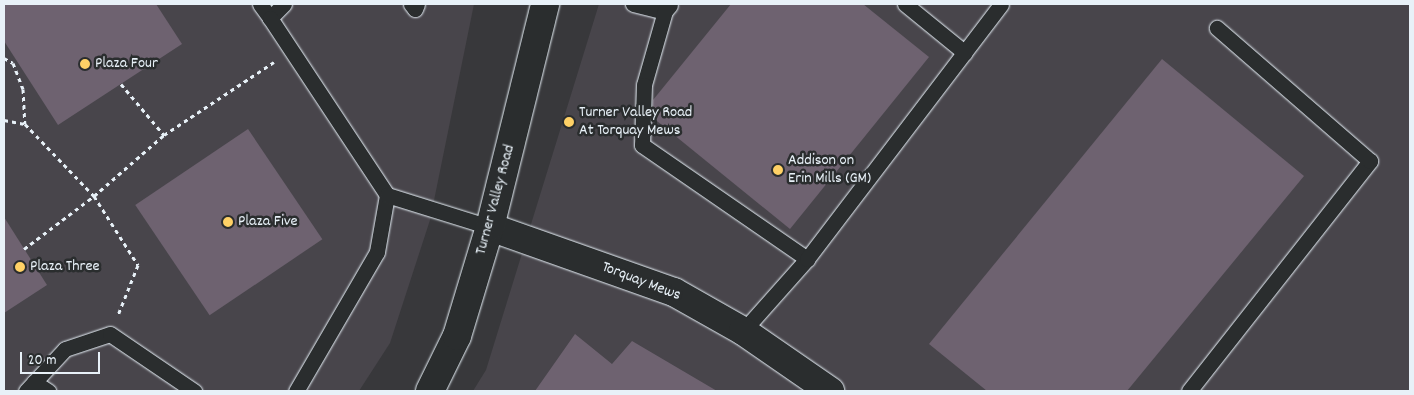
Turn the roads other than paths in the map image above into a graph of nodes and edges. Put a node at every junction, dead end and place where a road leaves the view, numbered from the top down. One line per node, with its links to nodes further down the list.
1 (260, 4): 10 (lane)
2 (284, 4): 10 (lane)
3 (411, 4): 4 (lane)
4 (417, 4)
5 (544, 4): 14 (street, Turner Valley Road)
6 (633, 4): 9 (lane)
7 (905, 4): 12 (lane)
8 (1001, 4): 12 (lane)
9 (667, 7): 15 (lane)
10 (270, 18): 13 (lane)
11 (1217, 28): 23 (lane)
12 (965, 52): 15 (lane)
13 (387, 196): 14 (lane); 22 (lane)
14 (490, 227): 16 (street, Torquay Mews); 18 (street, Turner Valley Road)
15 (807, 259): 16 (lane)
16 (743, 331): 19 (street, Torquay Mews)
17 (30, 387): 20 (lane); 21 (lane)
18 (435, 389)
19 (823, 389)
20 (48, 391)
21 (194, 391)
22 (296, 391)
23 (1189, 391)

